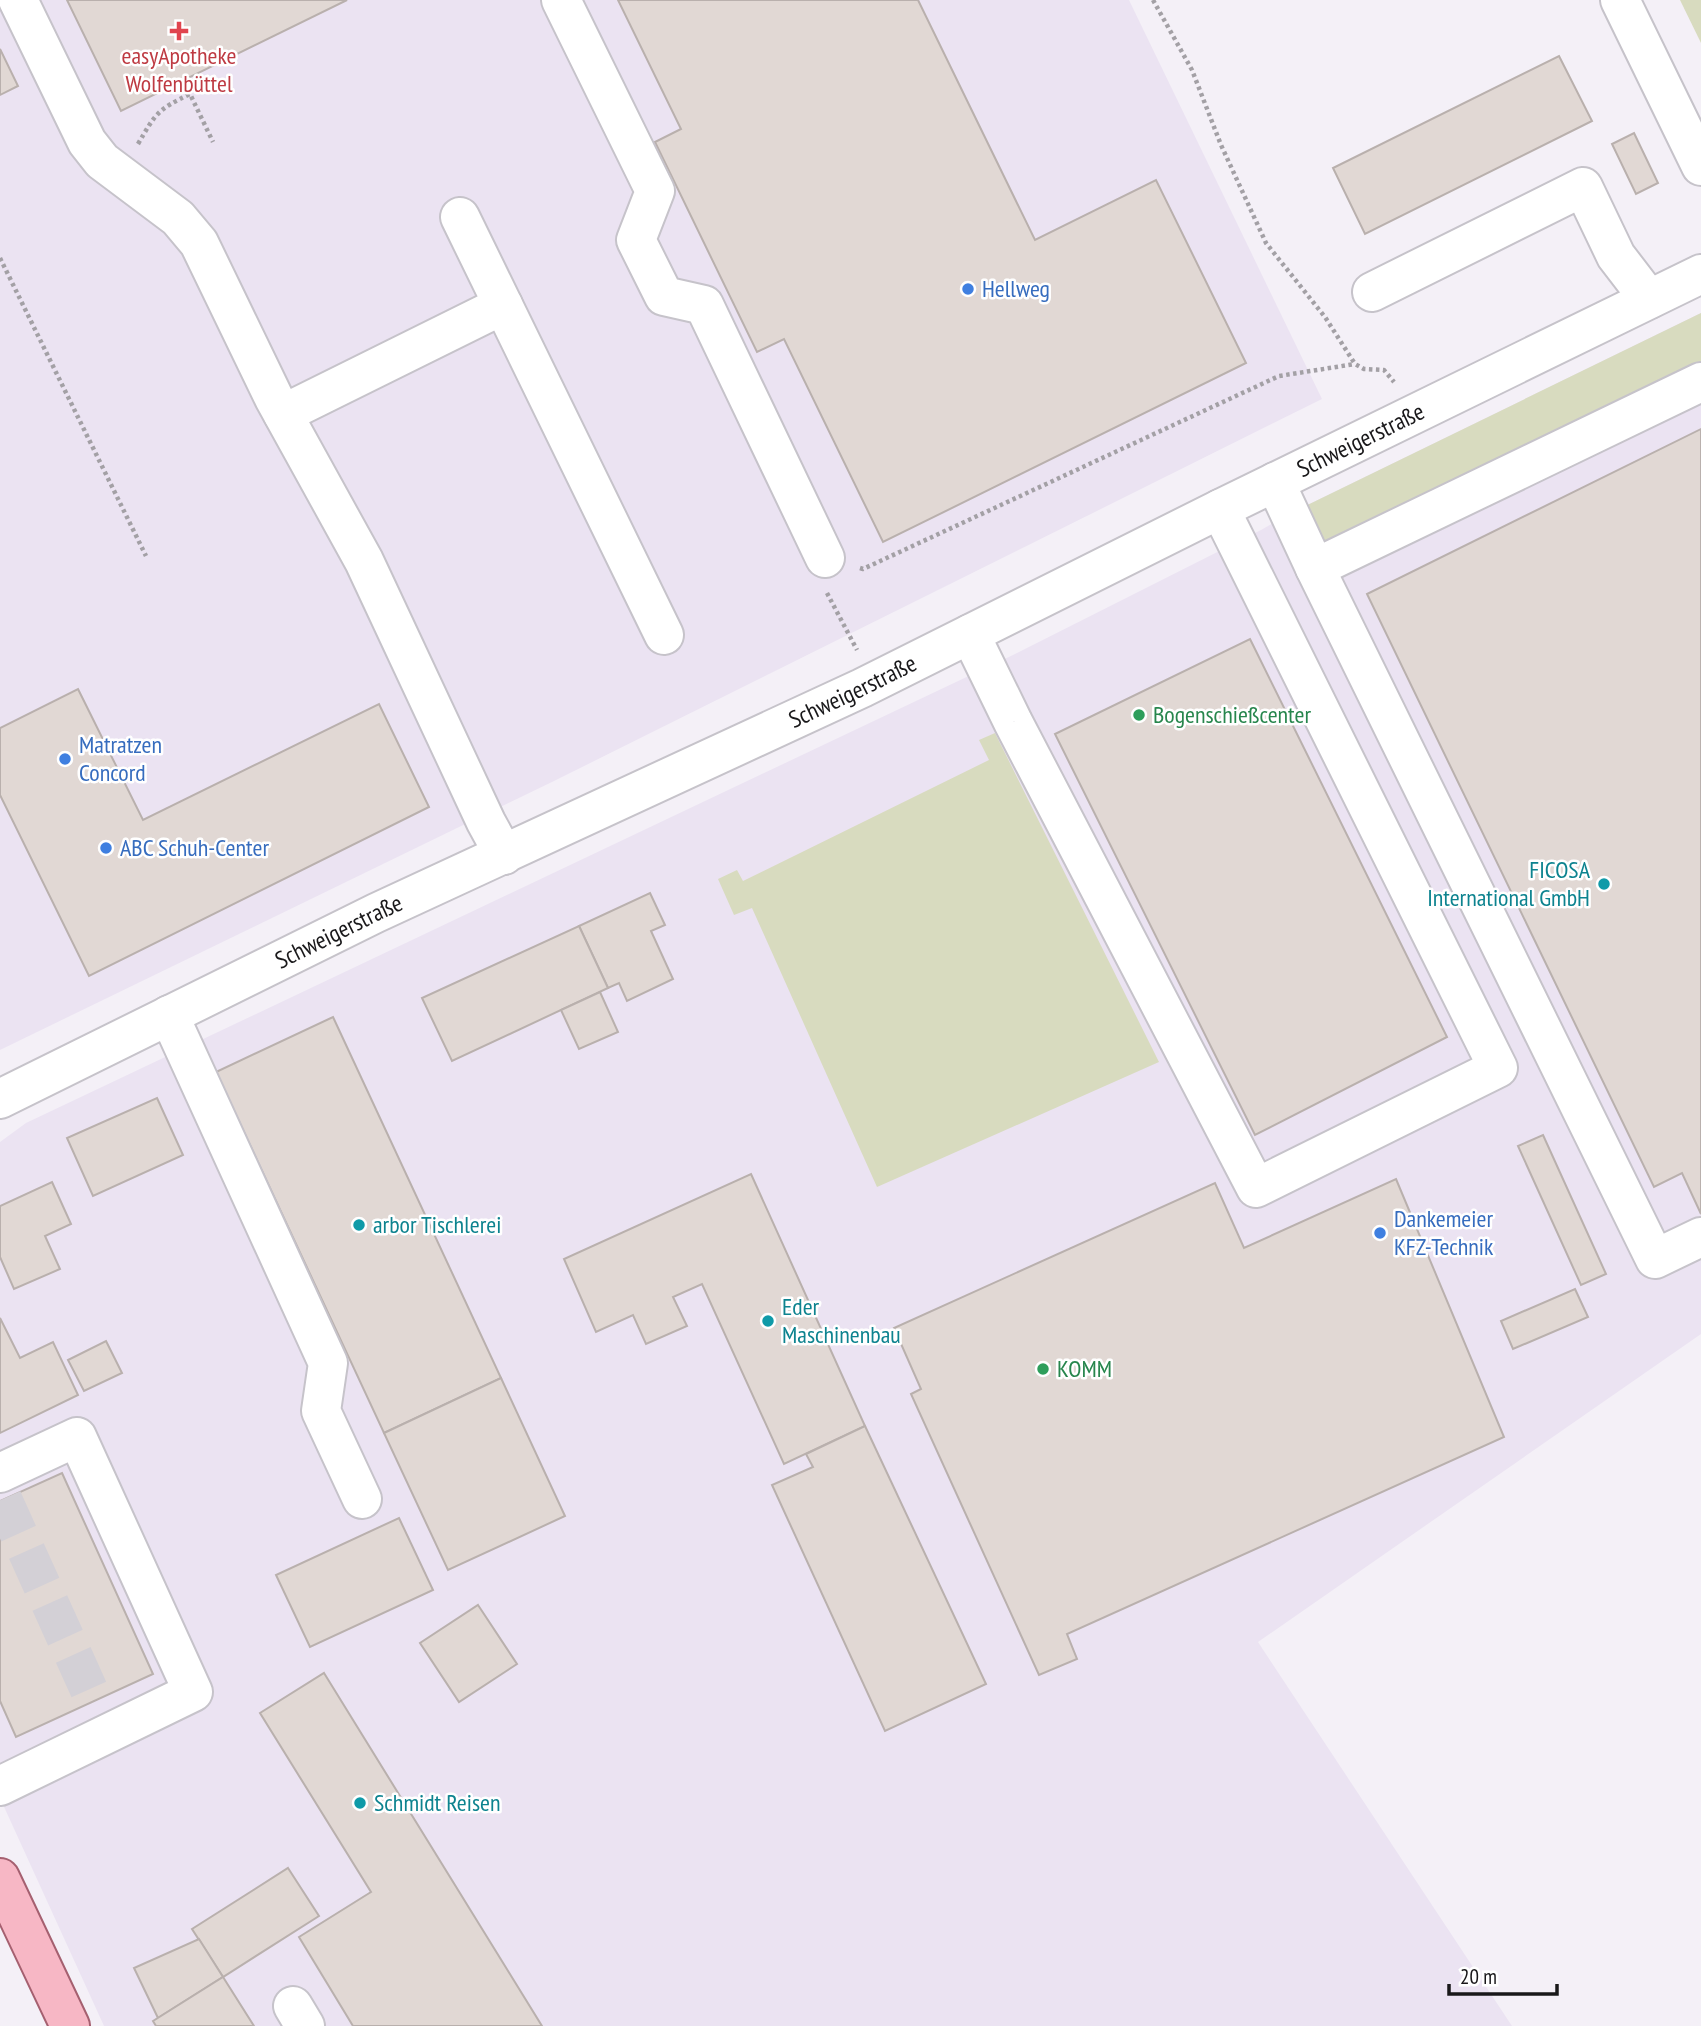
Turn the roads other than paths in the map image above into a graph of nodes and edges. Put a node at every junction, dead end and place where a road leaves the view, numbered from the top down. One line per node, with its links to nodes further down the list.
1 (18, 0): 11 (street)
2 (561, 0): 14 (street)
3 (1620, 0): 4 (street)
4 (1701, 166)
5 (460, 217): 9 (street)
6 (1699, 279): 8 (street, Schweigerstraße)
7 (1372, 292): 8 (street)
8 (1649, 299): 12 (street, Schweigerstraße)
9 (503, 305): 11 (street); 17 (street)
10 (1701, 382): 15 (street)
11 (283, 414): 18 (street)
12 (1275, 482): 13 (street, Schweigerstraße); 15 (street)
13 (1220, 509): 16 (street, Schweigerstraße); 16 (street)
14 (825, 558)
15 (1315, 568): 21 (street)
16 (970, 634): 18 (street, Schweigerstraße)
17 (664, 635)
18 (504, 855): 19 (street, Schweigerstraße)
19 (169, 1015): 20 (street, Schweigerstraße); 23 (street)
20 (0, 1099)
21 (1701, 1237)
22 (1, 1489): 24 (street)
23 (362, 1499)
24 (0, 1786)
25 (0, 1878): 26 (main road)
26 (70, 2026)

